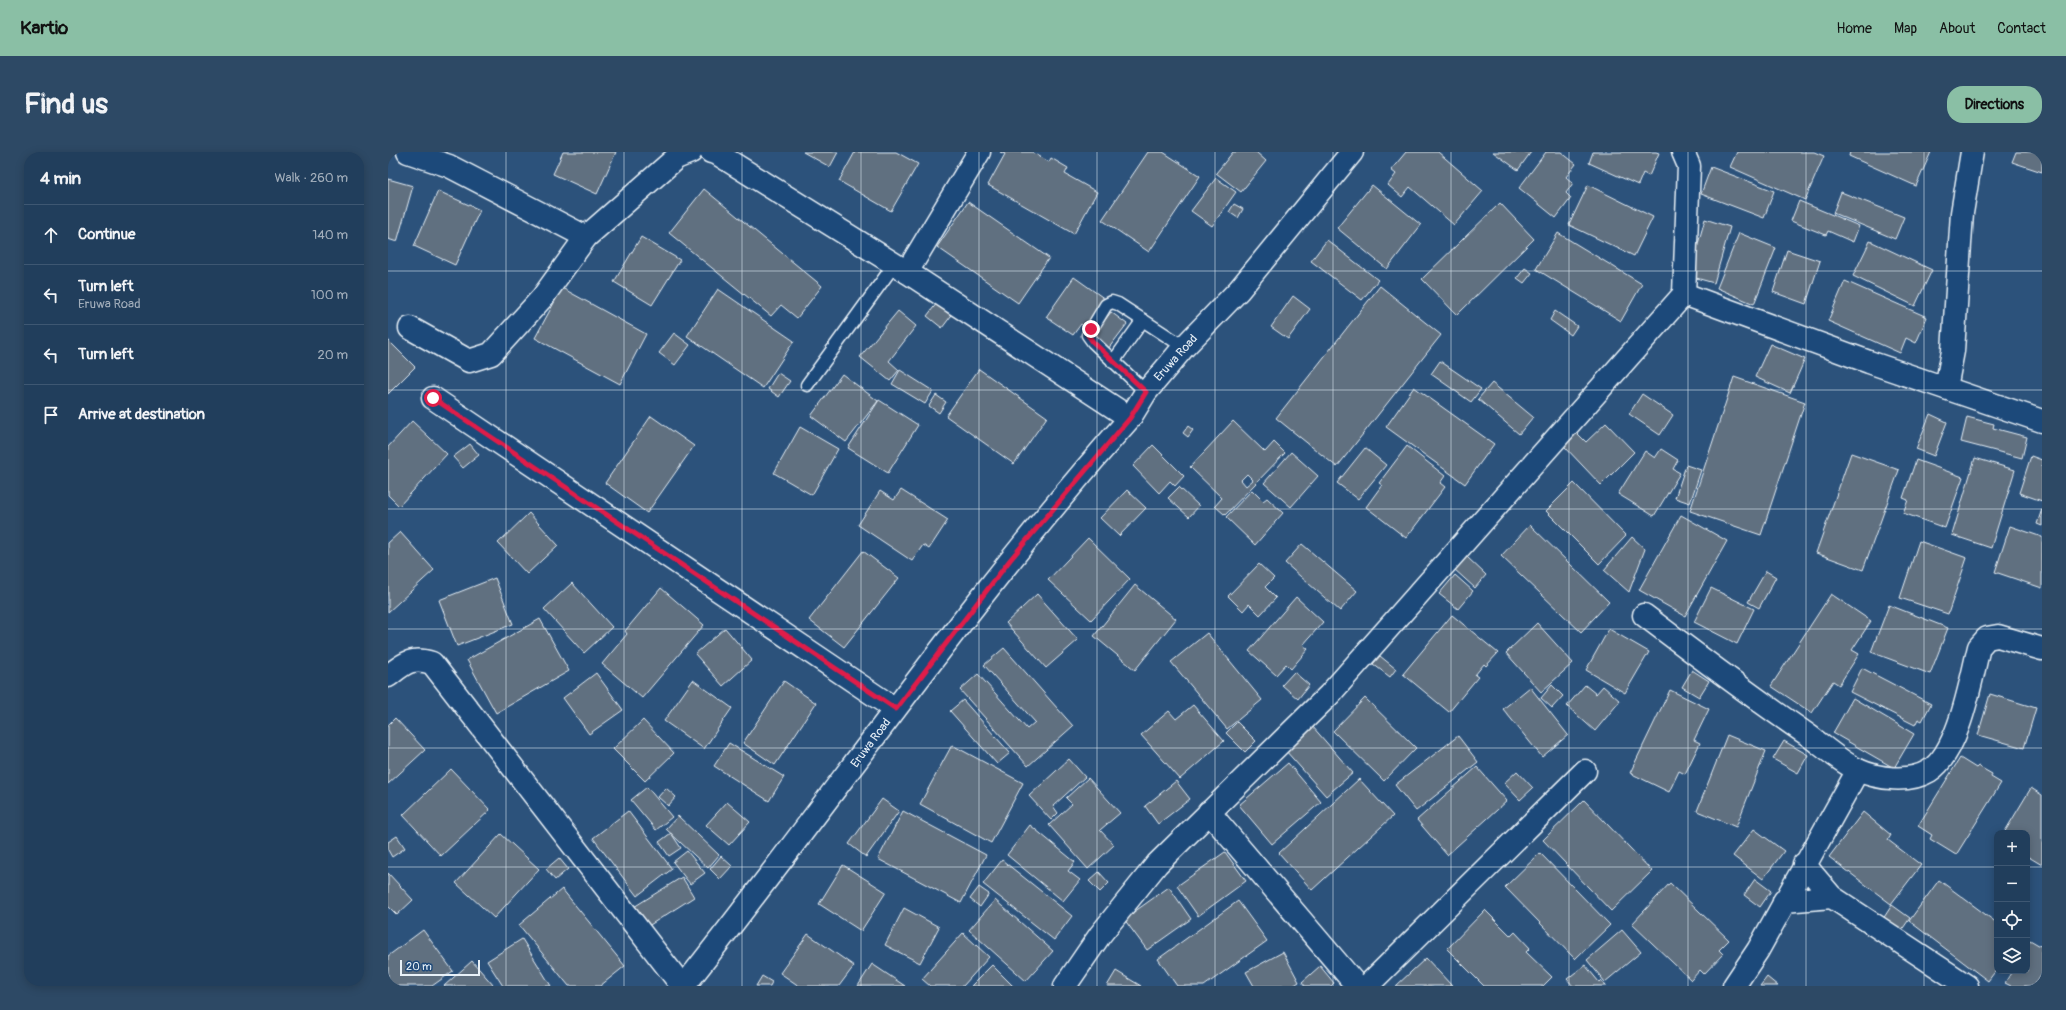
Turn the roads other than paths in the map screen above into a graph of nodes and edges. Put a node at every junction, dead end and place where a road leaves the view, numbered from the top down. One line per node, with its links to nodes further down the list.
1 (408, 152): 8 (street)
2 (691, 152): 8 (street)
3 (711, 152): 9 (street)
4 (979, 152): 9 (street)
5 (1352, 152): 13 (street, Eruwa Road)
6 (1972, 152): 16 (street)
7 (1688, 157): 10 (street)
8 (586, 236): 12 (street)
9 (900, 268): 15 (lane); 19 (street)
10 (1684, 294): 16 (street); 27 (street)
11 (1143, 320): 13 (lane); 14 (lane); 14 (lane)
12 (410, 328)
13 (1184, 347): 17 (street, Eruwa Road)
14 (1113, 362): 17 (lane)
15 (807, 385)
16 (1946, 388): 20 (street)
17 (1146, 392): 19 (street, Eruwa Road)
18 (433, 398): 24 (street)
19 (1130, 418): 24 (street, Eruwa Road)
20 (2042, 421)
21 (1644, 614): 25 (street)
22 (2042, 649): 25 (street)
23 (388, 676): 31 (street)
24 (896, 709): 31 (street, Eruwa Road)
25 (1858, 770): 28 (street)
26 (1585, 771): 34 (street)
27 (1209, 812): 32 (street); 33 (street)
28 (1804, 864): 29 (street); 30 (street)
29 (1832, 897): 30 (street); 36 (street)
30 (1784, 901): 35 (street)
31 (683, 986)
32 (1065, 986)
33 (1357, 986)
34 (1367, 986)
35 (1734, 986)
36 (1967, 986)

